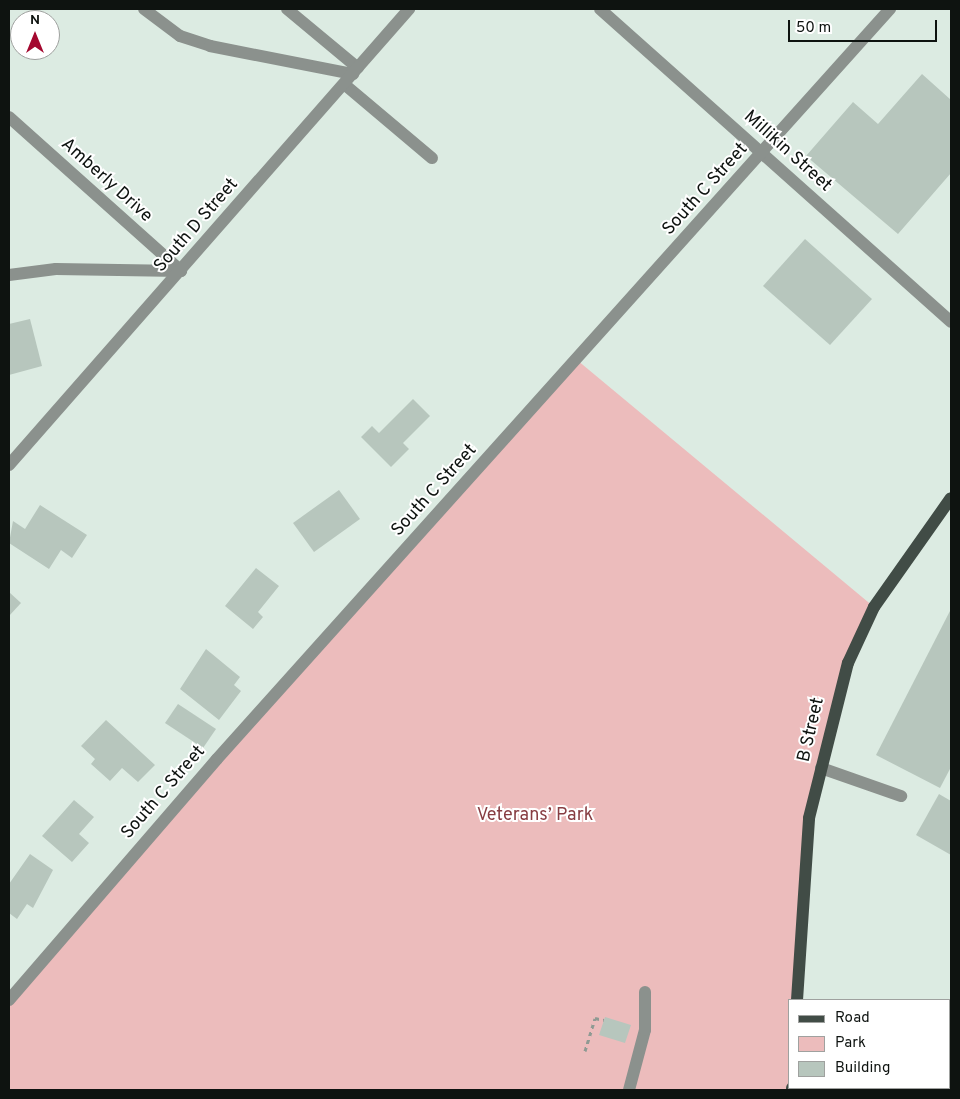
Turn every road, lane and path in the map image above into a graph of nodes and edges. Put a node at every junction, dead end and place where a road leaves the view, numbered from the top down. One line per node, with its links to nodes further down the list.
1 (144, 9): 6 (street)
2 (287, 9): 6 (street)
3 (409, 9): 6 (street, South D Street)
4 (600, 9): 9 (street, Millikin Street)
5 (890, 9): 9 (street, South C Street)
6 (356, 71): 7 (street, South D Street)
7 (344, 84): 10 (street); 11 (street, South D Street)
8 (9, 117): 11 (street, Amberly Drive)
9 (762, 153): 13 (street, Millikin Street); 20 (street, South C Street)
10 (432, 158)
11 (181, 271): 12 (street); 14 (street, South D Street)
12 (9, 275)
13 (951, 322)
14 (9, 465)
15 (951, 498): 16 (main road, B Street)
16 (821, 768): 17 (street); 19 (main road, B Street)
17 (901, 796)
18 (646, 992): 23 (street)
19 (797, 999)
20 (9, 1000)
21 (604, 1020): 22 (path)
22 (585, 1051)
23 (629, 1090)

